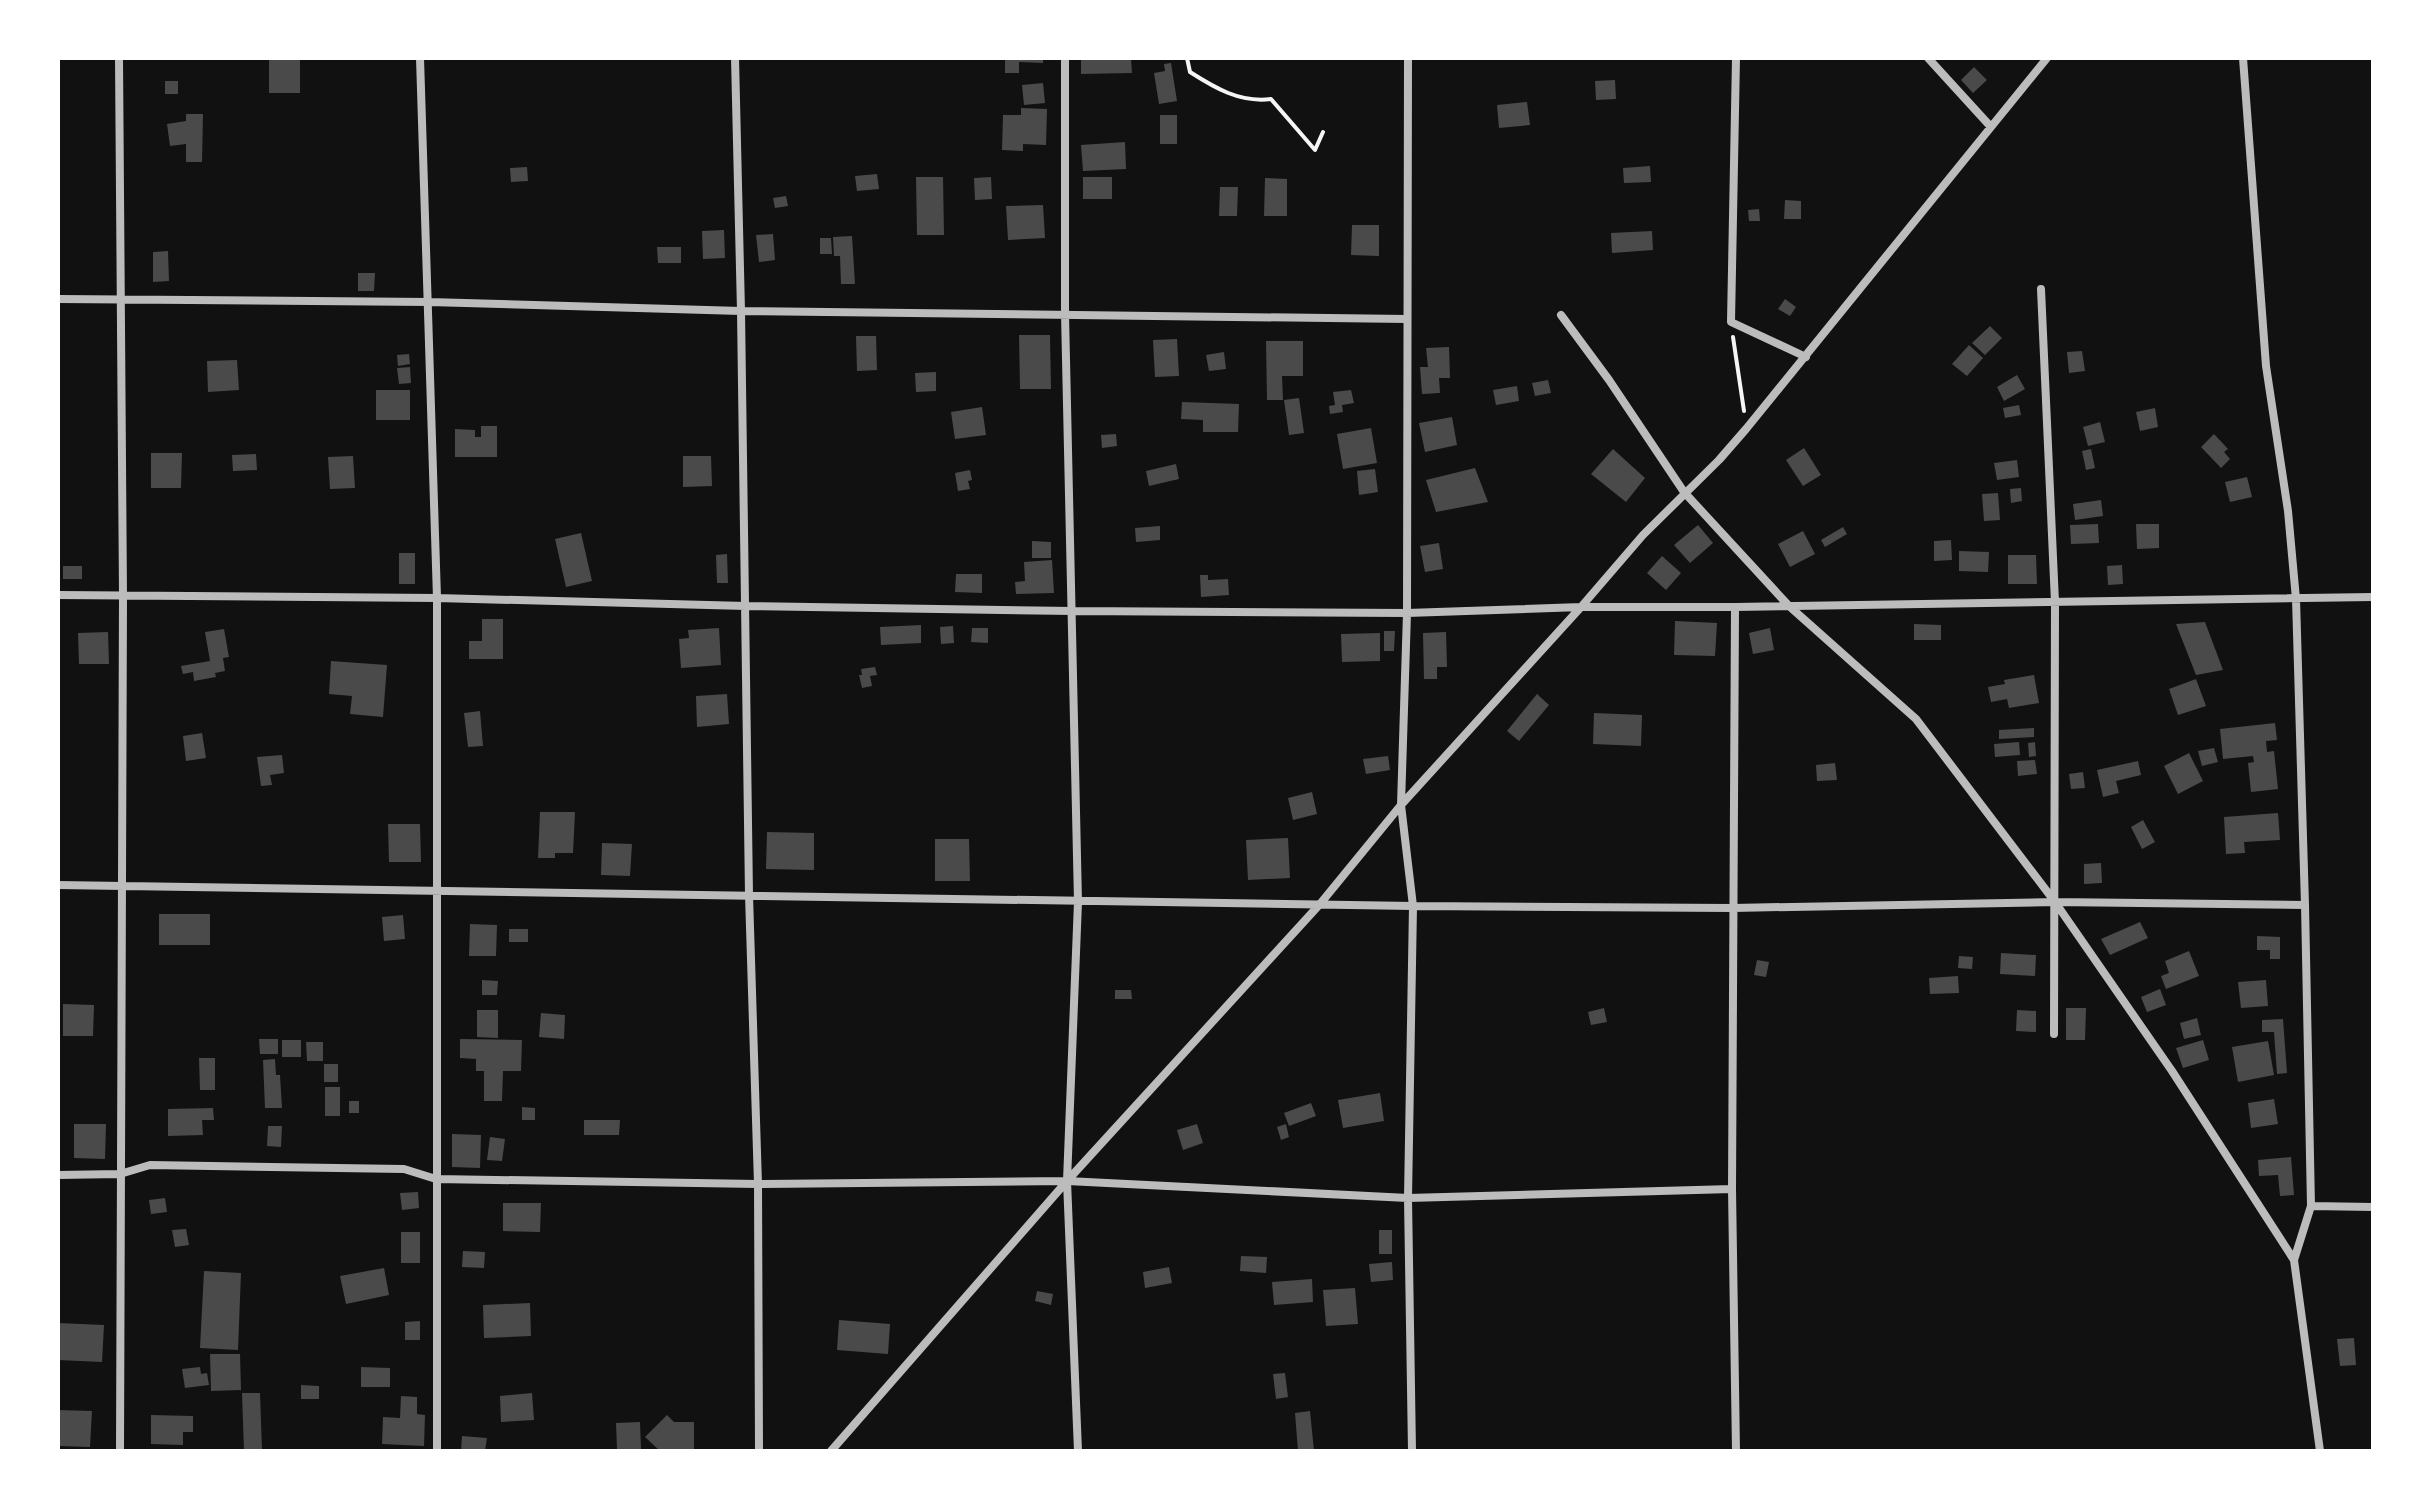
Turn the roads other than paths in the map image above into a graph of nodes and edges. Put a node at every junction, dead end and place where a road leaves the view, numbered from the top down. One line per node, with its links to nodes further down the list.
1 (119, 58): 13 (street)
2 (420, 58): 14 (street)
3 (735, 58): 15 (street)
4 (1065, 58): 16 (street)
5 (1408, 58): 18 (street)
6 (1736, 58): 19 (street)
7 (1928, 58): 10 (street)
8 (2047, 58): 10 (street)
9 (2243, 58): 25 (street)
10 (1991, 127): 19 (street)
11 (2041, 289): 26 (street)
12 (58, 299): 13 (street)
13 (121, 300): 14 (street); 22 (street)
14 (429, 302): 15 (street); 24 (street)
15 (741, 311): 16 (street); 27 (street)
16 (1065, 314): 18 (street); 31 (street)
17 (1561, 315): 20 (street)
18 (1407, 319): 32 (street)
19 (1806, 357): 20 (street)
20 (1684, 492): 28 (street); 29 (street)
21 (58, 595): 22 (street)
22 (123, 596): 24 (street); 35 (street)
23 (2373, 597): 25 (street)
24 (437, 598): 27 (street); 36 (street)
25 (2296, 599): 26 (street); 41 (street)
26 (2055, 602): 28 (street); 39 (street)
27 (746, 606): 31 (street); 37 (street)
28 (1789, 606): 30 (street); 39 (street)
29 (1581, 607): 30 (street); 32 (street); 33 (street)
30 (1735, 607): 43 (street)
31 (1073, 611): 32 (street); 38 (street)
32 (1407, 613): 33 (street)
33 (1401, 805): 40 (street); 42 (street)
34 (58, 885): 35 (street)
35 (122, 886): 36 (street); 45 (street)
36 (436, 890): 37 (street); 47 (street)
37 (749, 895): 38 (street); 49 (street)
38 (1078, 902): 40 (street); 48 (street)
39 (2055, 902): 41 (street); 43 (street); 44 (street); 54 (street)
40 (1320, 904): 42 (street); 48 (street)
41 (2305, 905): 52 (street)
42 (1413, 906): 43 (street); 51 (street)
43 (1733, 908): 50 (street)
44 (2054, 1034)
45 (120, 1174): 46 (street); 47 (street); 55 (street)
46 (58, 1175)
47 (436, 1179): 49 (street); 56 (street)
48 (1067, 1181): 49 (street); 51 (street); 58 (street); 59 (street)
49 (758, 1184): 57 (street)
50 (1732, 1189): 51 (street); 61 (street)
51 (1408, 1198): 60 (street)
52 (2311, 1206): 53 (street); 54 (street)
53 (2373, 1207)
54 (2294, 1260): 62 (street)
55 (120, 1451)
56 (437, 1451)
57 (759, 1451)
58 (831, 1451)
59 (1078, 1451)
60 (1412, 1451)
61 (1736, 1451)
62 (2320, 1451)

